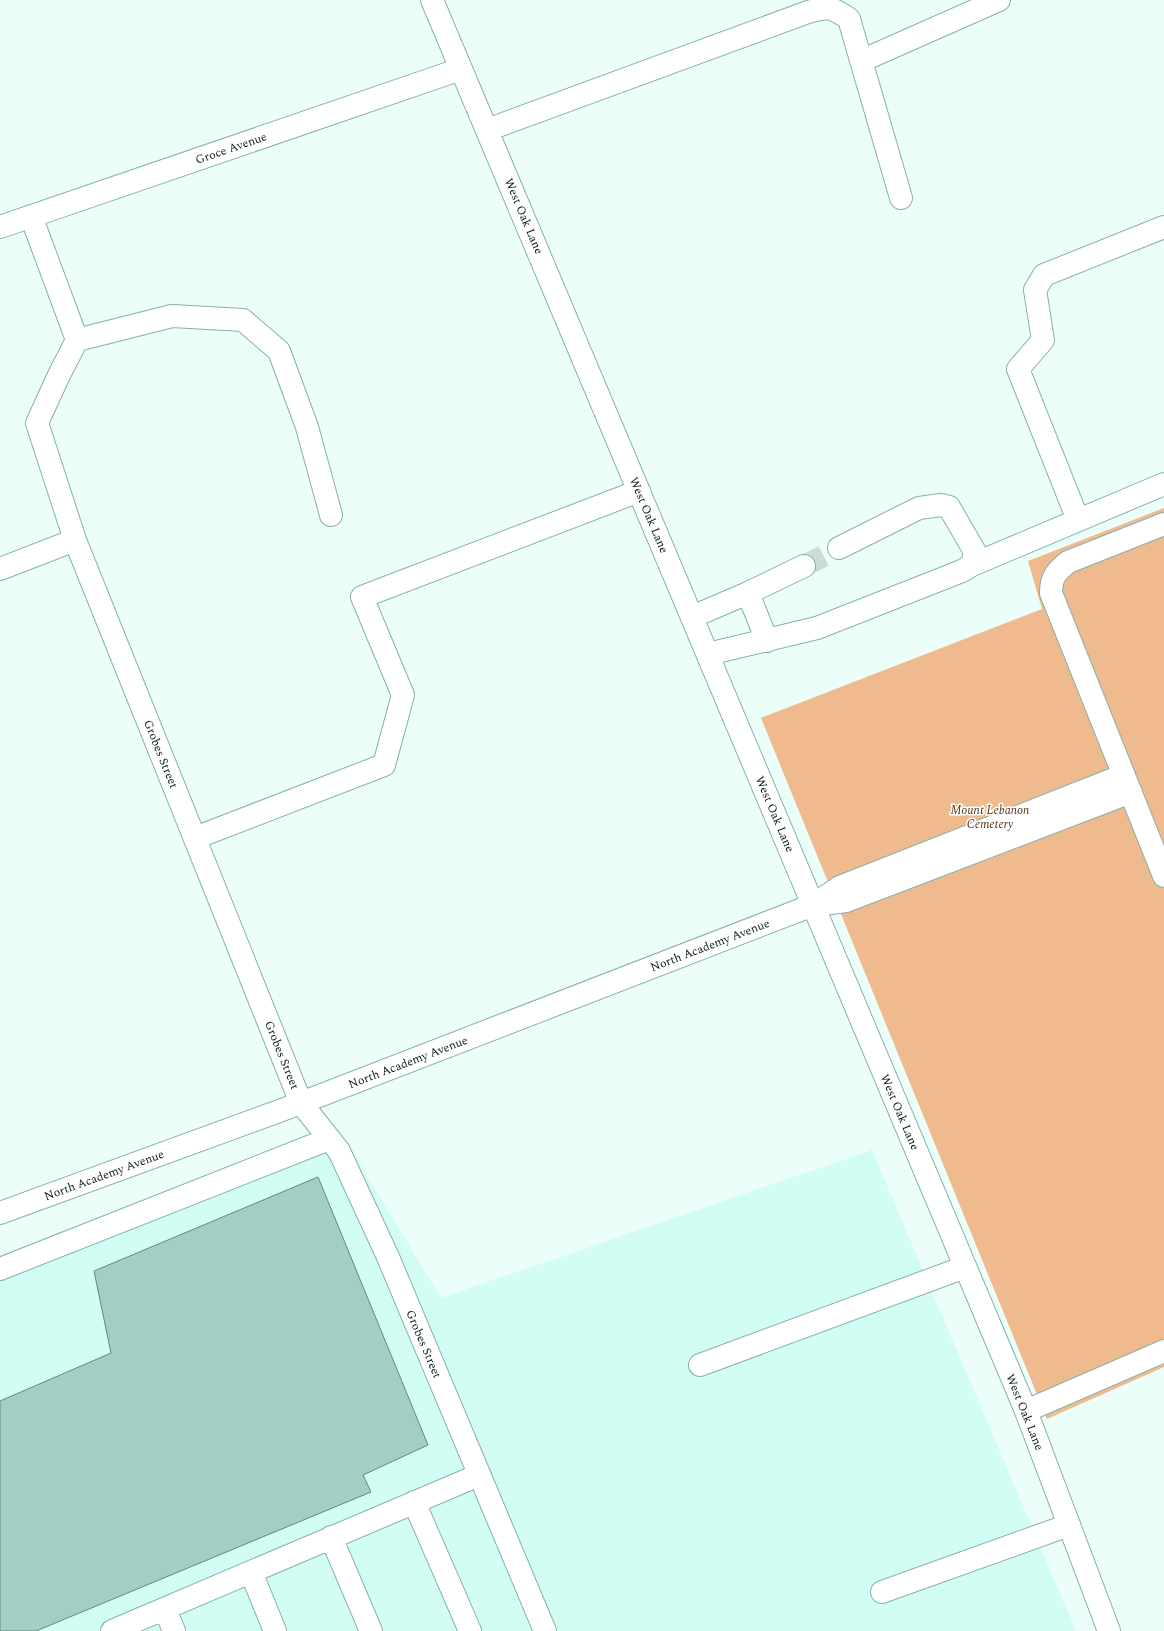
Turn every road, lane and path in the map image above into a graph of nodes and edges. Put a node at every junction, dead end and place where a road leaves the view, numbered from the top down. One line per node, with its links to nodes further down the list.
1 (432, 0): 4 (street, West Oak Lane)
2 (1000, 0): 3 (street)
3 (861, 61): 5 (street); 6 (street)
4 (461, 69): 5 (street, West Oak Lane); 7 (street, Groce Avenue)
5 (487, 130): 12 (street, West Oak Lane)
6 (901, 198)
7 (31, 216): 8 (street, Groce Avenue); 10 (street)
8 (0, 227)
9 (1164, 227): 14 (street)
10 (78, 340): 13 (street); 16 (street, Grobes Street)
11 (1164, 484): 14 (street)
12 (639, 491): 22 (street, West Oak Lane); 26 (street)
13 (331, 515)
14 (1078, 520): 18 (street)
15 (1164, 524): 25 (street)
16 (75, 540): 20 (street); 26 (street, Grobes Street)
17 (839, 548): 18 (street)
18 (972, 565): 23 (street)
19 (804, 566): 21 (street)
20 (0, 569)
21 (748, 593): 22 (street); 23 (street)
22 (692, 616): 24 (street, West Oak Lane)
23 (767, 640): 24 (street)
24 (708, 654): 28 (street, West Oak Lane)
25 (1127, 783): 27 (street); 28 (street, North Academy Avenue)
26 (195, 838): 29 (street, Grobes Street)
27 (1164, 876)
28 (813, 905): 29 (street, North Academy Avenue); 32 (street, West Oak Lane)
29 (301, 1103): 30 (street, Grobes Street); 31 (street, North Academy Avenue)
30 (329, 1139): 33 (street); 37 (street, Grobes Street)
31 (0, 1213)
32 (965, 1267): 35 (street); 36 (street, West Oak Lane)
33 (0, 1269)
34 (1164, 1351): 36 (street)
35 (700, 1365)
36 (1026, 1411): 39 (street, West Oak Lane)
37 (479, 1474): 38 (street); 49 (street, Grobes Street)
38 (414, 1502): 40 (street); 48 (street)
39 (1069, 1525): 42 (street); 50 (street, West Oak Lane)
40 (331, 1537): 41 (street); 47 (street)
41 (251, 1572): 43 (street); 46 (street)
42 (882, 1592)
43 (165, 1608): 44 (street); 45 (street)
44 (112, 1631)
45 (174, 1631)
46 (275, 1631)
47 (371, 1631)
48 (470, 1631)
49 (545, 1631)
50 (1109, 1631)

